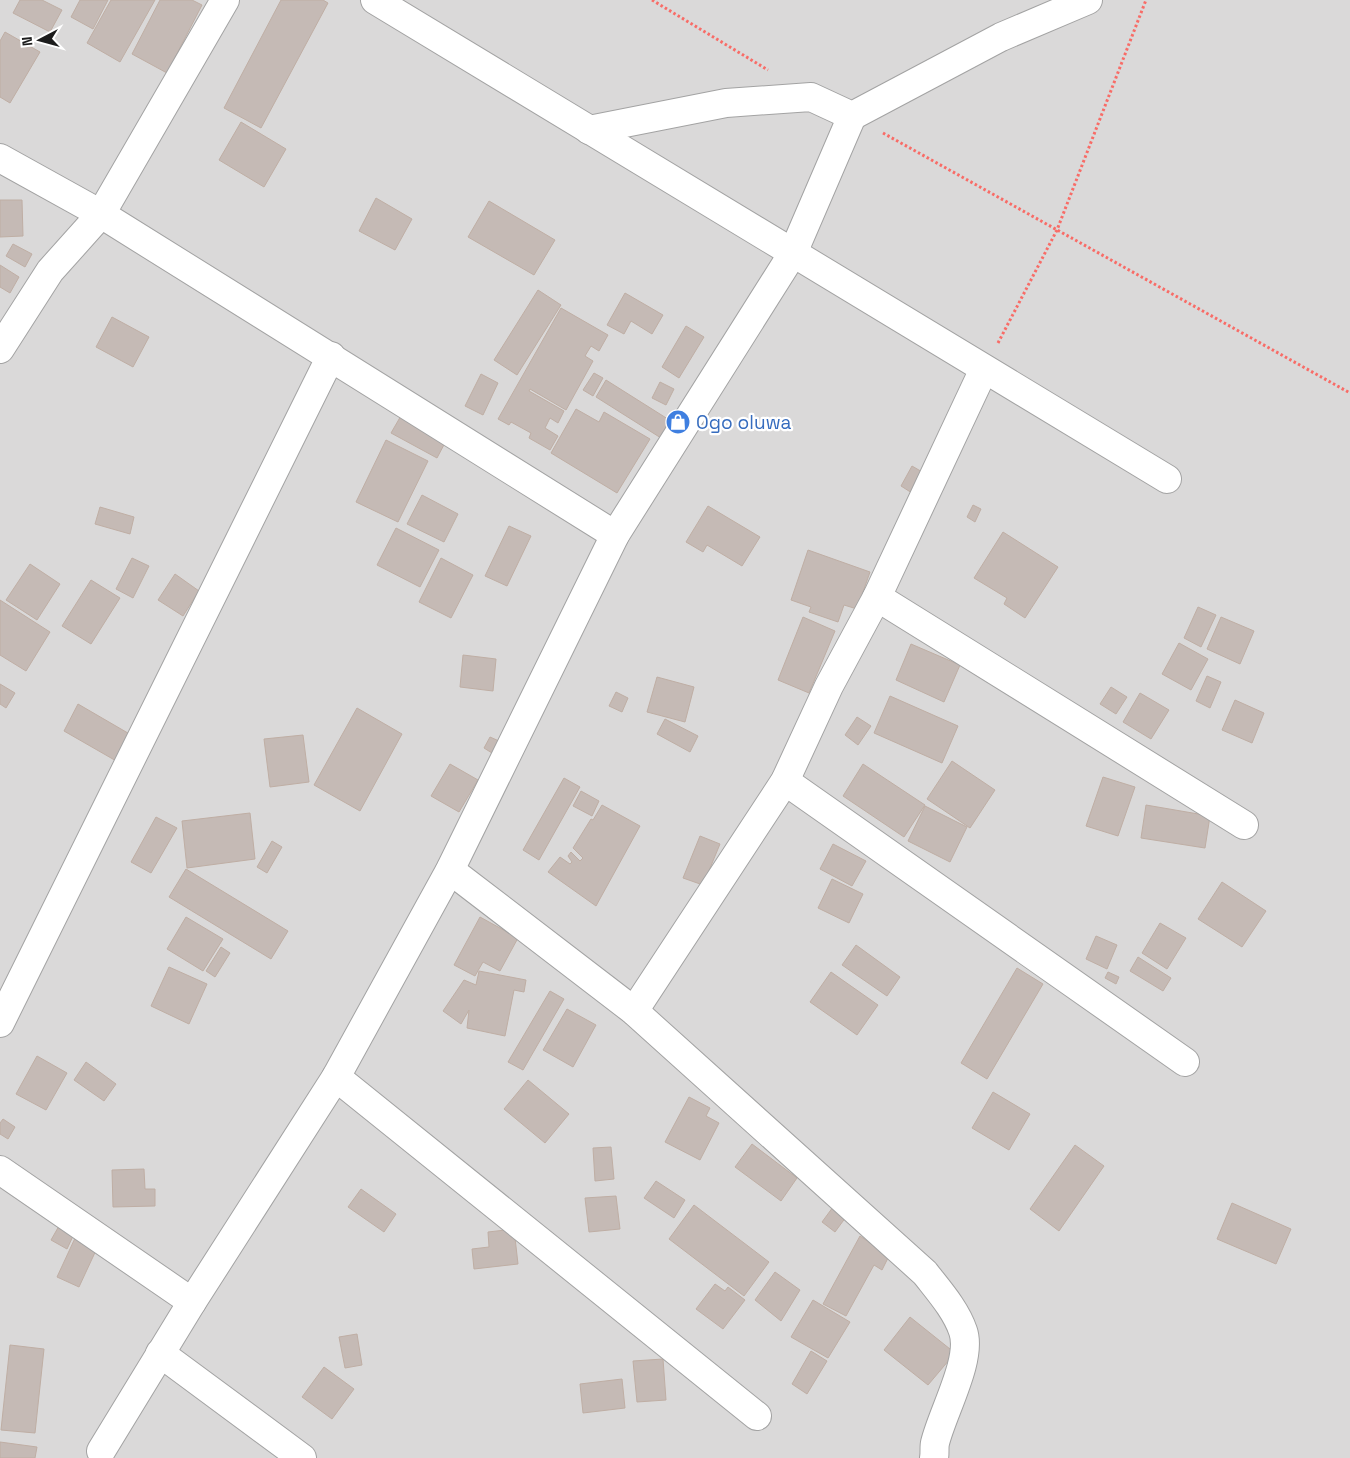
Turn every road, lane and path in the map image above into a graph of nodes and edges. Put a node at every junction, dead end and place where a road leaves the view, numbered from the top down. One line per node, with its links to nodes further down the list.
1 (225, 0): 10 (street)
2 (375, 0): 8 (street)
3 (652, 0): 6 (path)
4 (1088, 0): 7 (street)
5 (1146, 0): 11 (path)
6 (769, 71)
7 (852, 116): 8 (street); 11 (path); 12 (street)
8 (589, 130): 12 (street)
9 (0, 158): 10 (street)
10 (101, 214): 13 (street); 14 (street)
11 (1057, 230): 15 (path); 16 (path)
12 (793, 254): 15 (street); 18 (street)
13 (0, 349)
14 (330, 356): 18 (street); 24 (street)
15 (984, 369): 17 (street); 19 (street)
16 (1350, 393)
17 (1167, 479)
18 (615, 534): 22 (street)
19 (877, 597): 20 (street); 21 (street)
20 (785, 780): 23 (street); 25 (street)
21 (1244, 824)
22 (450, 870): 23 (street); 26 (street)
23 (634, 1011): 33 (street)
24 (0, 1023)
25 (1185, 1062)
26 (336, 1077): 28 (street); 30 (street)
27 (0, 1170): 28 (street)
28 (192, 1302): 29 (street)
29 (160, 1353): 31 (street); 32 (street)
30 (757, 1416)
31 (101, 1451)
32 (302, 1458)
33 (934, 1458)

